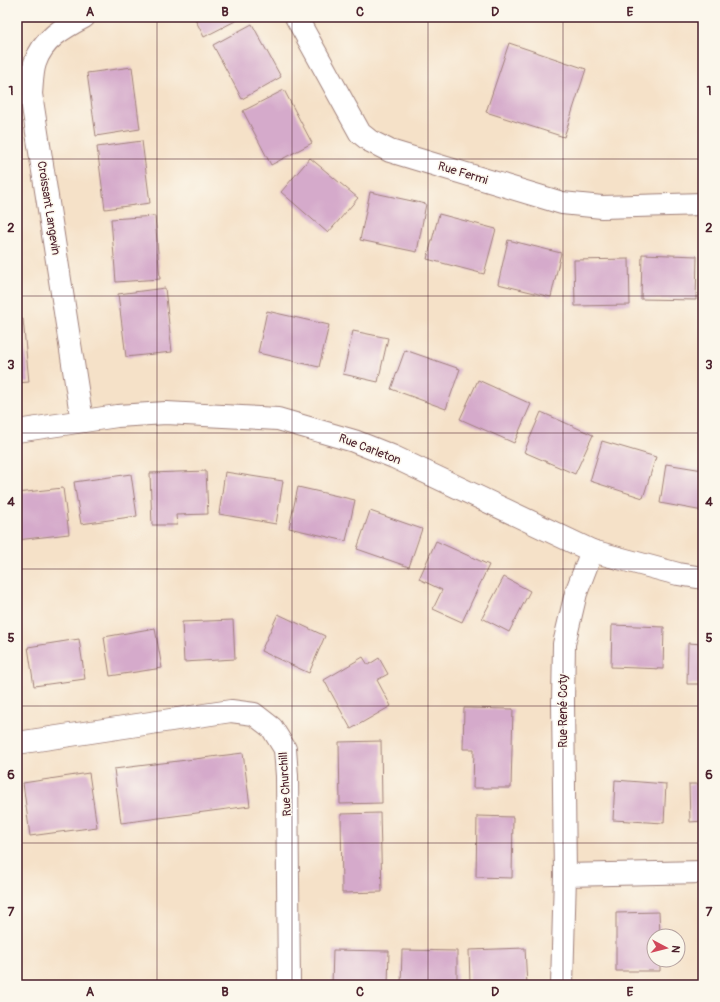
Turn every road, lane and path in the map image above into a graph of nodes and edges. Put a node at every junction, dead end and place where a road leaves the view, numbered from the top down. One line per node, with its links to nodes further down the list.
1 (84, 17): 4 (street, Croissant Langevin)
2 (296, 17): 3 (street, Rue Fermi)
3 (703, 204)
4 (82, 421): 5 (street, Rue Carleton); 6 (street, Rue Carleton)
5 (17, 431)
6 (592, 551): 7 (street, Rue Carleton); 10 (street, Rue René Coty)
7 (703, 578)
8 (17, 743): 11 (street, Rue Churchill)
9 (703, 872): 10 (street)
10 (565, 875): 12 (street, Rue René Coty)
11 (290, 985)
12 (562, 985)

